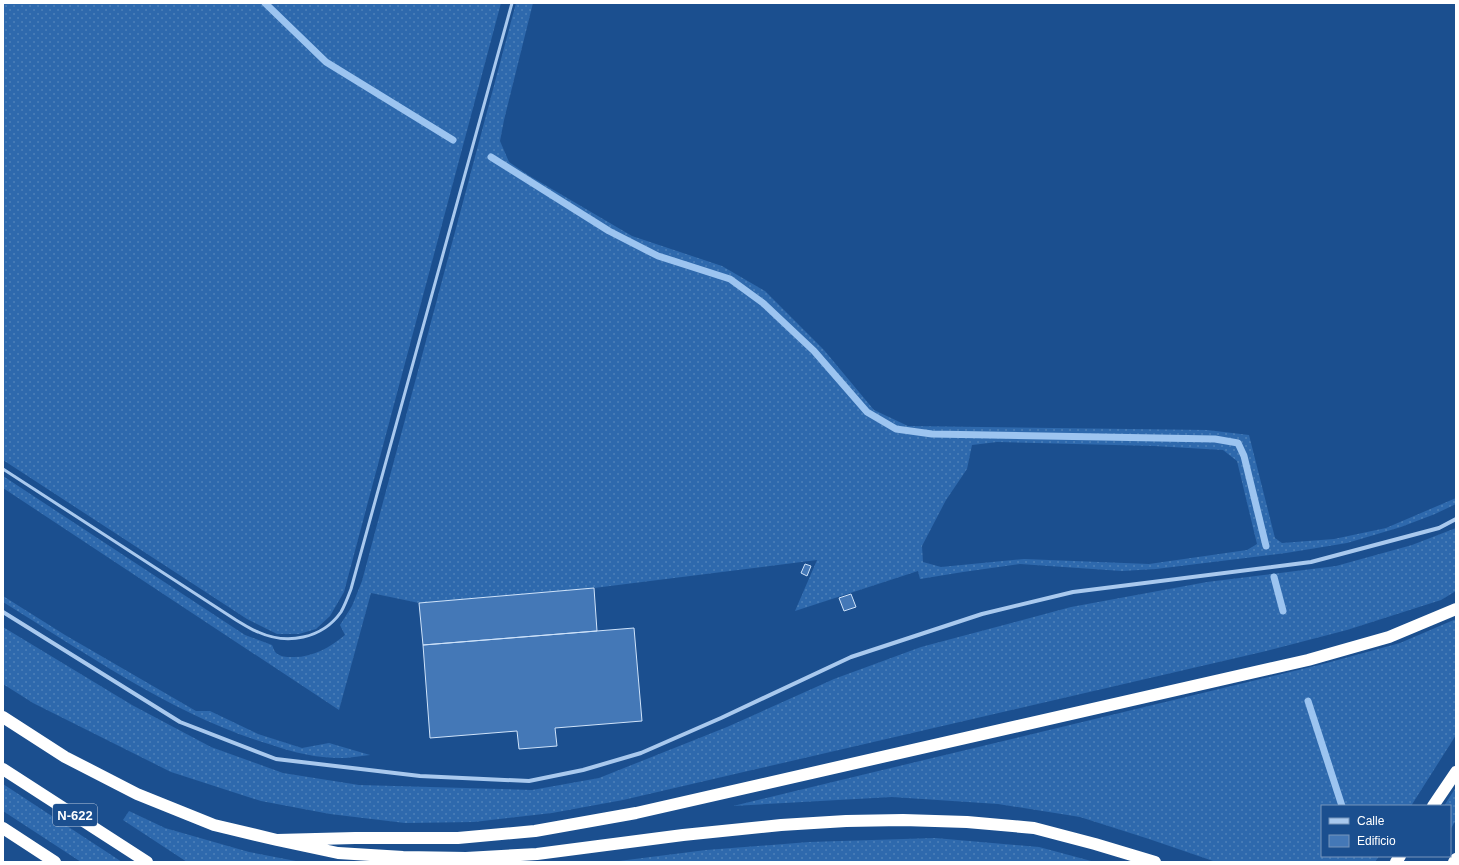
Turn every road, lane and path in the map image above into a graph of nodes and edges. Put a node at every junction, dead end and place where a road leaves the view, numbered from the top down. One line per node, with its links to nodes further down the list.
1 (512, 3): 2 (lane)
2 (3, 469)
3 (1456, 519): 5 (street)
4 (1456, 609): 11 (highway)
5 (3, 612)
6 (3, 718): 11 (highway)
7 (3, 769): 14 (highway, N-622)
8 (1456, 772): 9 (highway)
9 (1434, 805)
10 (3, 828): 13 (highway)
11 (277, 840): 15 (highway)
12 (1456, 859): 16 (highway)
13 (55, 862)
14 (147, 862)
15 (1155, 862)
16 (1454, 862)

